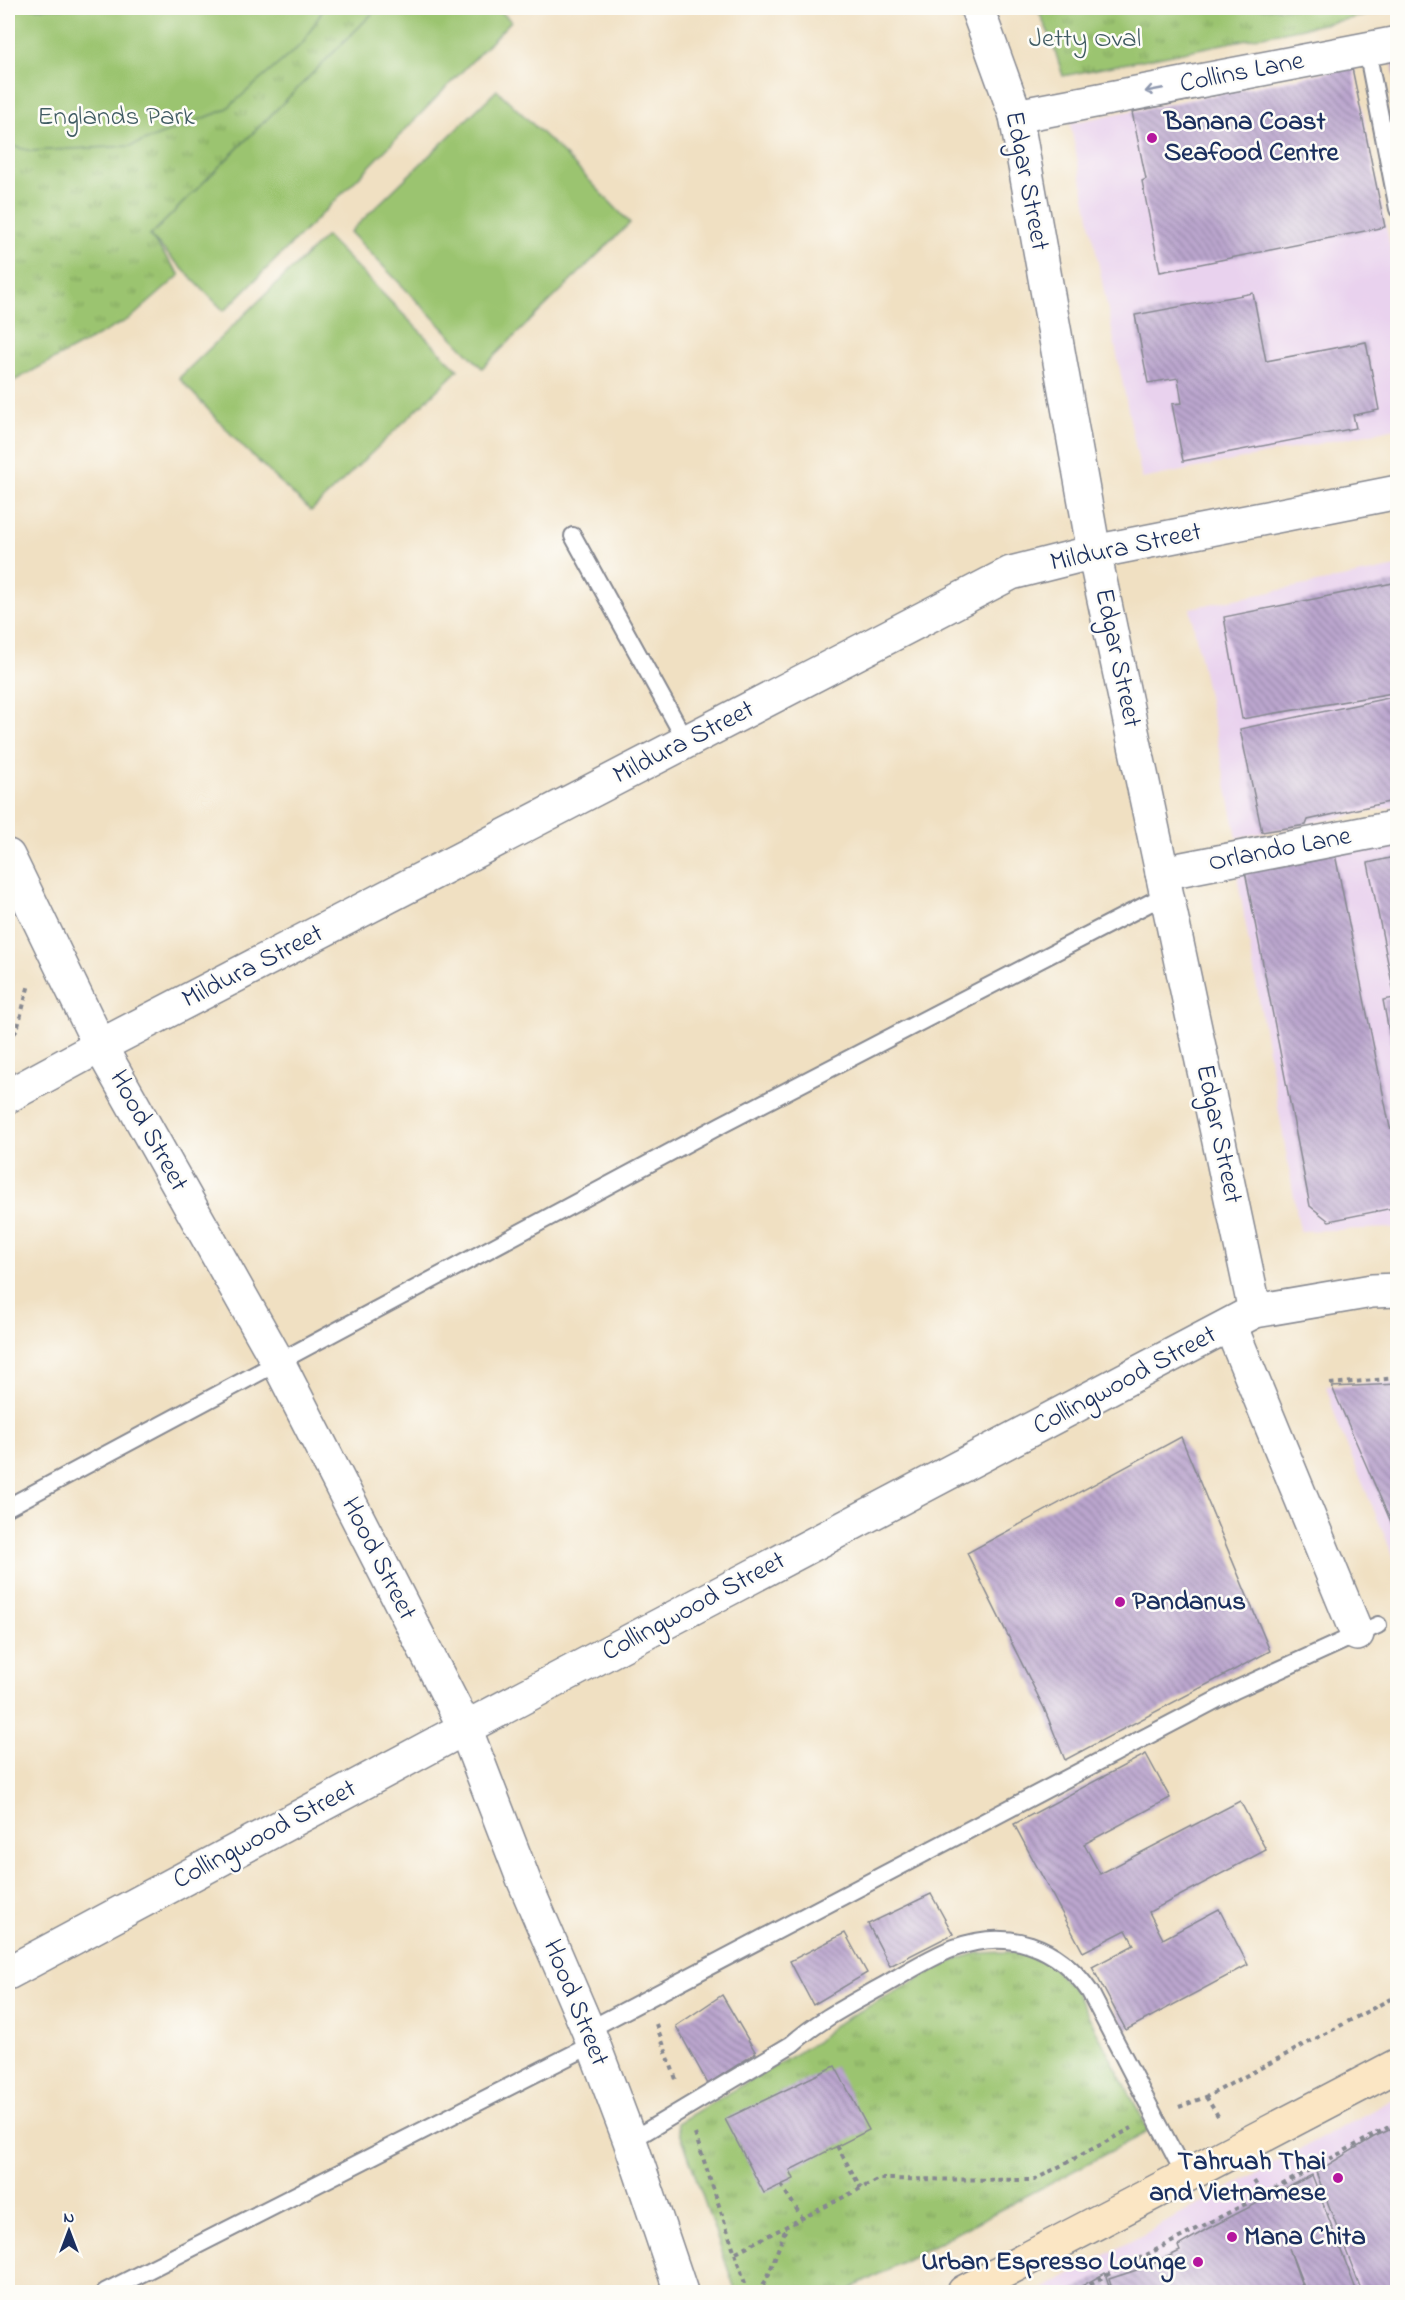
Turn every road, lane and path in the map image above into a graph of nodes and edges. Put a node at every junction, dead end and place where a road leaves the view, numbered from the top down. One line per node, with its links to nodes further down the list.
1 (977, 8): 3 (street, Edgar Street)
2 (1382, 46): 3 (street, Collins Lane, one-way to 3); 4 (lane)
3 (1016, 116): 7 (street, Edgar Street)
4 (1398, 208)
5 (1398, 492): 7 (street, Mildura Street)
6 (573, 536): 8 (lane)
7 (1094, 552): 8 (street, Mildura Street); 11 (street, Edgar Street)
8 (686, 741): 14 (street, Mildura Street)
9 (1398, 827): 11 (street, Orlando Lane)
10 (8, 856): 14 (street, Hood Street)
11 (1164, 883): 17 (street, Edgar Street); 18 (lane)
12 (28, 979): 13 (path)
13 (8, 1041)
14 (100, 1046): 15 (street, Mildura Street); 18 (street, Hood Street)
15 (8, 1096)
16 (1398, 1290): 17 (street, Collingwood Street)
17 (1243, 1318): 22 (street, Edgar Street); 23 (street, Collingwood Street)
18 (279, 1364): 21 (lane); 23 (street, Hood Street)
19 (1398, 1378): 20 (path)
20 (1330, 1384)
21 (8, 1507)
22 (1368, 1630): 26 (lane)
23 (465, 1728): 24 (street, Collingwood Street); 26 (street, Hood Street)
24 (8, 1972)
25 (1398, 1995): 28 (path)
26 (590, 2037): 32 (street, Hood Street); 39 (lane)
27 (1398, 2065): 34 (street)
28 (1206, 2097): 29 (path); 30 (path)
29 (1155, 2116): 32 (lane); 34 (lane); 36 (path)
30 (1222, 2122)
31 (1398, 2122): 44 (path)
32 (630, 2141): 40 (street, Hood Street)
33 (837, 2146): 36 (path)
34 (1186, 2177): 43 (street)
35 (781, 2185): 37 (path)
36 (861, 2188): 37 (path)
37 (803, 2219): 38 (path)
38 (786, 2228): 41 (path); 42 (path)
39 (105, 2292)
40 (681, 2292)
41 (748, 2292)
42 (758, 2292)
43 (964, 2292)
44 (1074, 2292)

